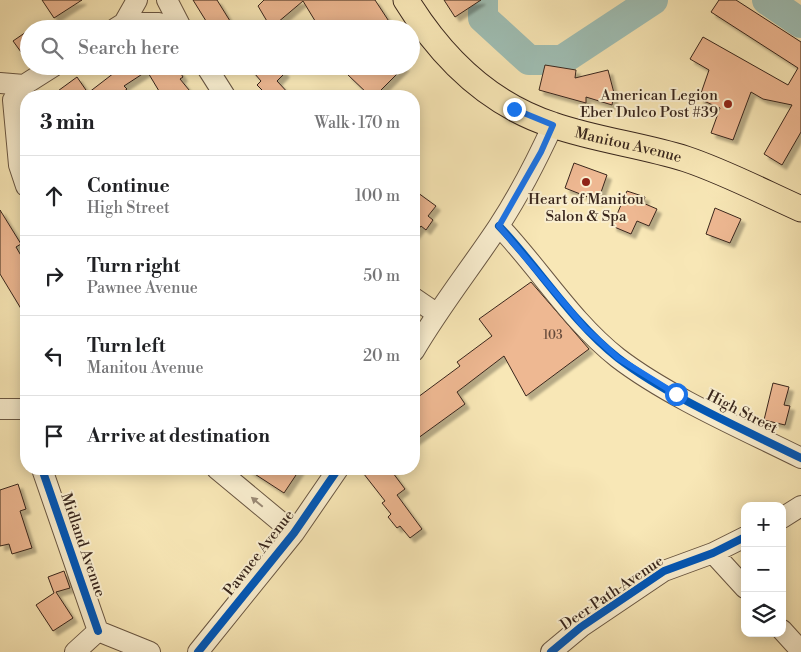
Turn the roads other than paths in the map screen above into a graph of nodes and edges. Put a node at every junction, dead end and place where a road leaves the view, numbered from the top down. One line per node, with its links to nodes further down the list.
1 (137, 0): 4 (street)
2 (167, 0): 5 (street)
3 (406, 0): 13 (main road, Manitou Avenue)
4 (123, 20)
5 (177, 20)
6 (40, 75): 9 (street)
7 (212, 75): 12 (street)
8 (0, 83): 9 (street)
9 (24, 85): 11 (street)
10 (20, 90): 14 (street)
11 (20, 90)
12 (221, 90)
13 (553, 125): 15 (main road, Manitou Avenue); 16 (street)
14 (20, 168)
15 (801, 209)
16 (499, 226): 18 (street); 22 (street, High Street)
17 (420, 302): 18 (street)
18 (436, 313): 19 (street)
19 (420, 341)
20 (0, 409): 21 (street)
21 (20, 412)
22 (801, 458)
23 (44, 475): 32 (street, Midland Avenue)
24 (224, 475): 28 (street, one-way to 24)
25 (334, 475): 28 (street, Pawnee Avenue)
26 (801, 506): 27 (street)
27 (786, 515)
28 (294, 533): 37 (street, Pawnee Avenue)
29 (741, 539): 30 (street, Deer Path Avenue)
30 (713, 552): 31 (street); 38 (street, Deer Path Avenue)
31 (741, 584)
32 (98, 631): 35 (street); 36 (street)
33 (786, 634): 34 (street)
34 (801, 651)
35 (75, 652)
36 (150, 652)
37 (198, 652)
38 (552, 652)

